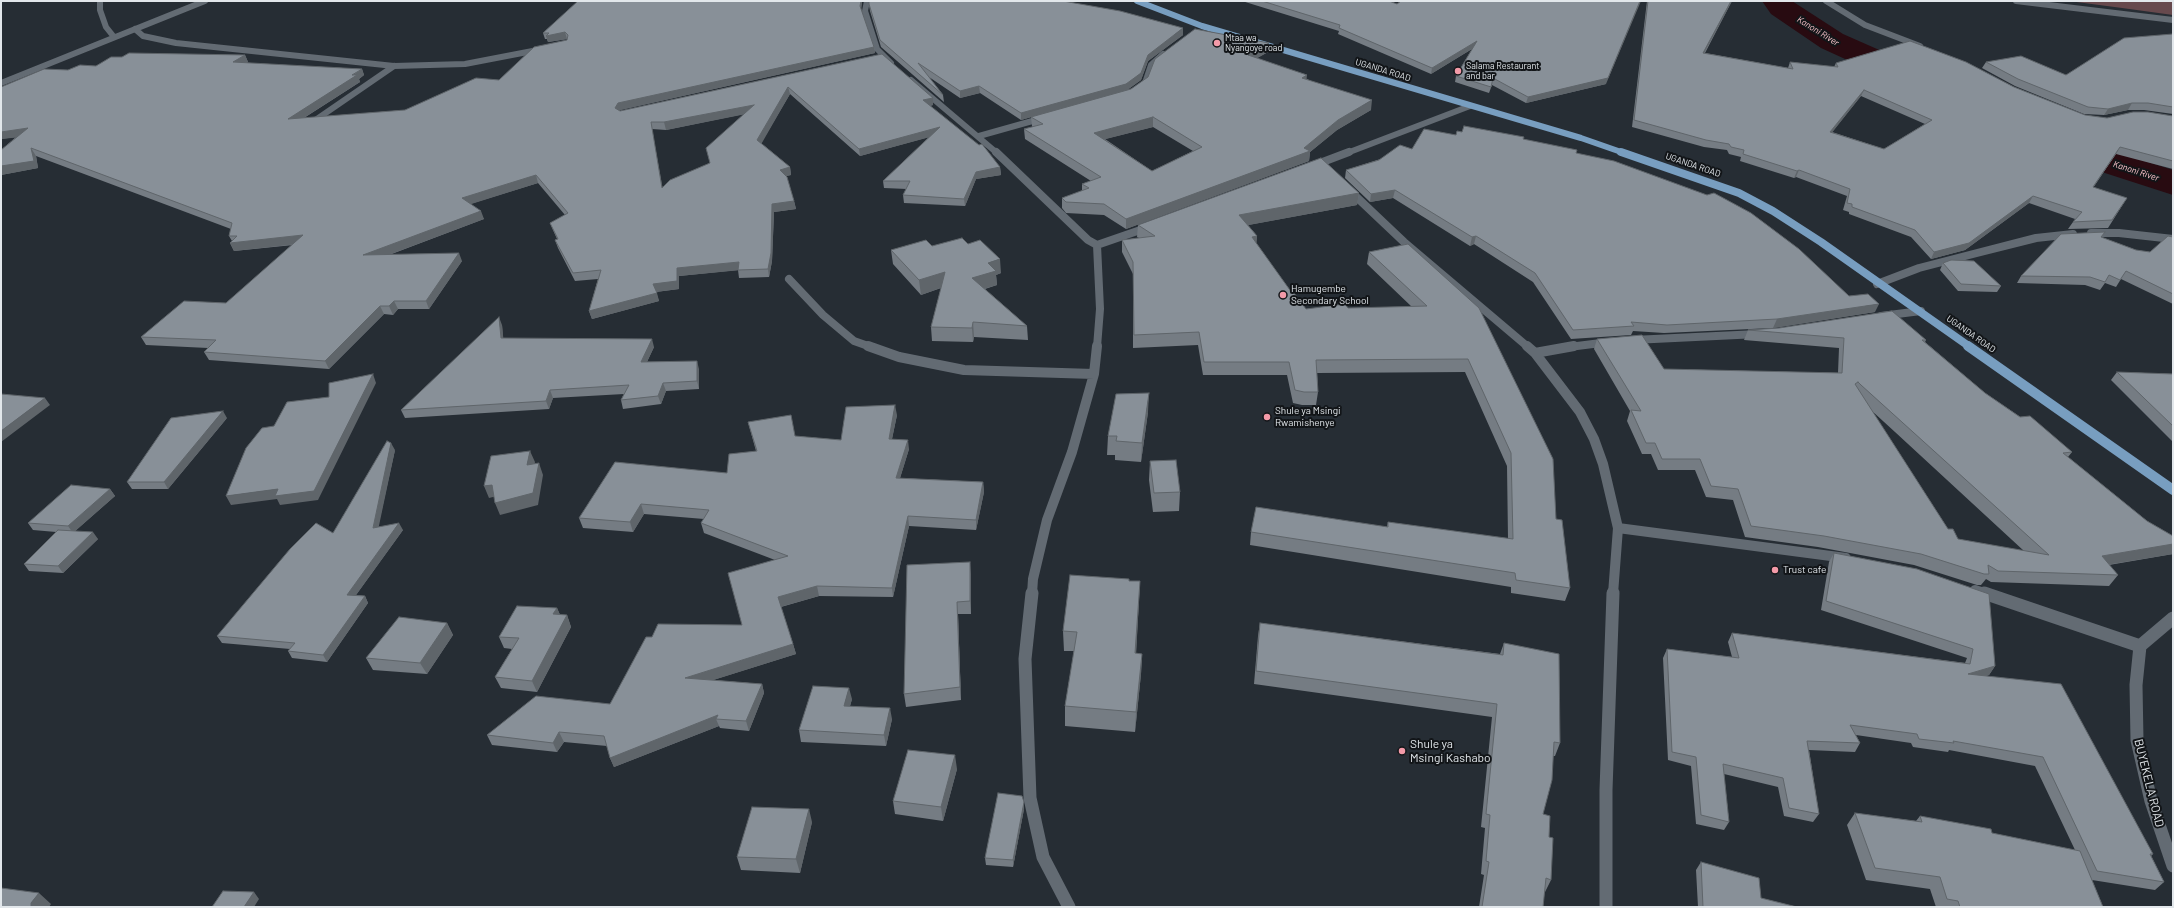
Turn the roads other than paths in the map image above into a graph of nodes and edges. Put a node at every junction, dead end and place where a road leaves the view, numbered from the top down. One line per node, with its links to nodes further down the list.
1 (100, 1): 9 (street)
2 (205, 1): 8 (street)
3 (867, 1): 14 (street)
4 (1136, 1): 18 (main road, UGANDA ROAD)
5 (1826, 1): 11 (street)
6 (2016, 1): 7 (street)
7 (2173, 20)
8 (135, 29): 9 (street); 13 (street)
9 (114, 37): 16 (street)
10 (552, 46): 13 (street)
11 (1926, 48)
12 (1170, 49): 17 (street)
13 (394, 66): 20 (street)
14 (897, 68)
15 (907, 76): 21 (street)
16 (1, 83)
17 (1133, 92)
18 (1470, 106): 22 (street); 30 (main road, UGANDA ROAD)
19 (1049, 117): 21 (street)
20 (314, 121)
21 (979, 136): 28 (street)
22 (1321, 163): 23 (street); 24 (street)
23 (1306, 168)
24 (1332, 173)
25 (1342, 184): 34 (street)
26 (1155, 225): 28 (street)
27 (2173, 239): 30 (street)
28 (1097, 244): 35 (street)
29 (790, 279): 35 (street)
30 (1877, 284): 31 (main road, UGANDA ROAD)
31 (1921, 311): 32 (street); 36 (main road, UGANDA ROAD)
32 (1871, 317)
33 (1766, 333): 34 (street)
34 (1535, 353): 37 (street)
35 (1094, 374): 43 (street)
36 (2173, 490)
37 (1618, 528): 38 (street); 44 (street)
38 (1857, 560)
39 (1962, 586): 41 (street)
40 (2173, 618): 41 (street)
41 (2140, 646): 42 (street, BUYEKELA ROAD)
42 (2173, 866)
43 (1069, 907)
44 (1606, 907)

